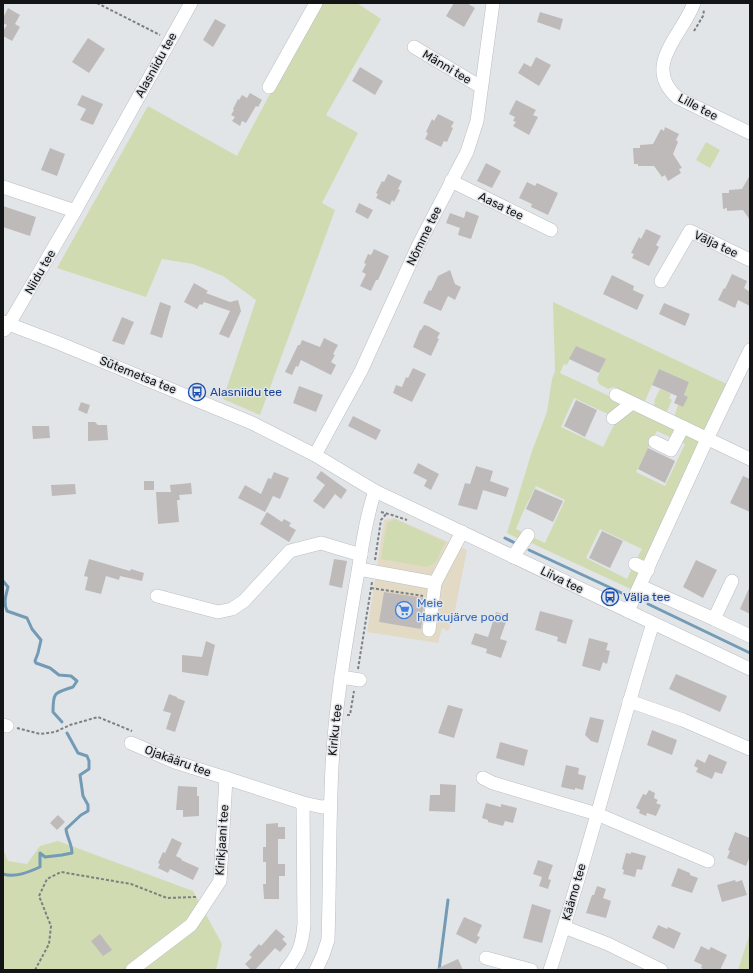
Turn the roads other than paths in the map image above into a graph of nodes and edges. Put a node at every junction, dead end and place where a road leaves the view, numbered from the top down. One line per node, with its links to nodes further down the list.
1 (191, 3): 11 (street, Alasniidu tee)
2 (316, 3): 6 (street)
3 (493, 3): 7 (street, Nõmme tee)
4 (700, 5): 8 (street, Lille tee)
5 (414, 47): 7 (street, Männi tee)
6 (269, 87)
7 (481, 87): 9 (street, Nõmme tee)
8 (750, 133)
9 (451, 181): 12 (street, Aasa tee); 23 (street, Nõmme tee)
10 (3, 187): 11 (street)
11 (75, 211): 15 (street, Niidu tee)
12 (551, 230)
13 (750, 260): 14 (street, Välja tee)
14 (662, 281)
15 (5, 326): 23 (street, Sütemetsa tee)
16 (750, 350): 21 (street)
17 (616, 395): 18 (street)
18 (632, 403): 19 (street); 20 (street)
19 (613, 418)
20 (683, 427): 21 (street); 22 (street)
21 (707, 439): 24 (street); 32 (street)
22 (655, 442)
23 (315, 455): 25 (street, Sütemetsa tee)
24 (750, 459)
25 (375, 491): 26 (street, Liiva tee); 28 (street, Kiriku tee)
26 (462, 532): 29 (street, Liiva tee); 34 (street)
27 (528, 535): 29 (street)
28 (361, 555): 31 (street, Kiriku tee); 36 (street)
29 (512, 557): 37 (street, Liiva tee)
30 (635, 564): 32 (street)
31 (359, 570): 34 (street); 43 (street, Kiriku tee)
32 (648, 570): 35 (street)
33 (732, 581): 38 (street)
34 (435, 583): 40 (street)
35 (640, 586): 37 (street); 38 (street)
36 (157, 596)
37 (628, 612): 39 (street, Liiva tee)
38 (714, 619): 41 (street)
39 (653, 623): 42 (street, Liiva tee); 45 (street, Käämo tee)
40 (429, 630)
41 (750, 636)
42 (750, 669)
43 (341, 677): 44 (street); 51 (street, Kiriku tee)
44 (358, 679)
45 (629, 701): 47 (street); 52 (street, Käämo tee)
46 (132, 743): 48 (street, Ojakääru tee)
47 (750, 749)
48 (226, 778): 50 (street); 56 (street, Kirikjaani tee)
49 (483, 778): 52 (street)
50 (303, 803): 51 (street); 57 (street)
51 (330, 806): 58 (street, Kiriku tee)
52 (597, 814): 53 (street); 54 (street, Käämo tee)
53 (708, 861)
54 (564, 927): 60 (street, Käämo tee); 61 (street)
55 (486, 958): 59 (street)
56 (132, 970)
57 (286, 970)
58 (316, 970)
59 (531, 970)
60 (550, 970)
61 (661, 970)

